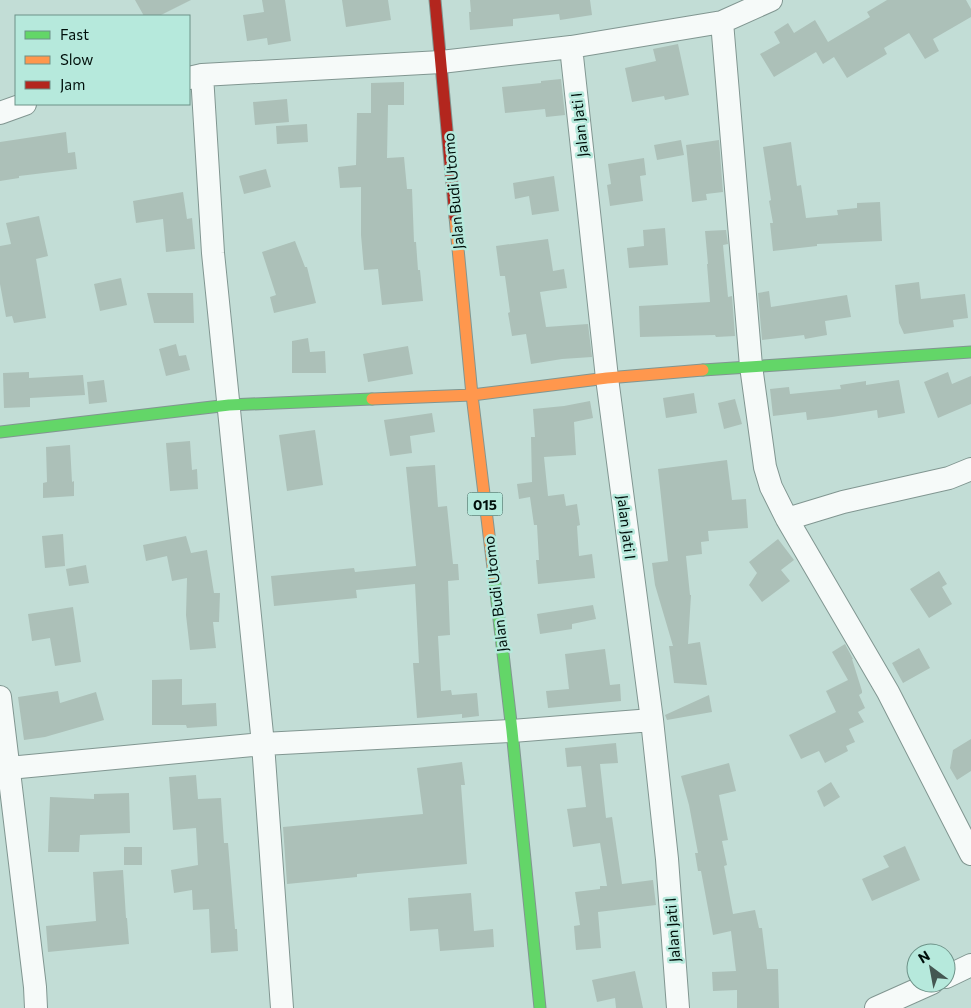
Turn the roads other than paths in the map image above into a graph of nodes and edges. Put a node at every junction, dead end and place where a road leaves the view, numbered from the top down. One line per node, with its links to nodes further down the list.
1 (435, 0): 5 (main road, Jalan Budi Utomo / 015)
2 (771, 0): 3 (street)
3 (722, 22): 4 (street); 10 (street)
4 (570, 47): 5 (street); 11 (street, Jalan Jati I)
5 (441, 62): 6 (street); 12 (main road, Jalan Budi Utomo / 015)
6 (195, 77): 13 (street)
7 (22, 105): 8 (street)
8 (0, 113)
9 (971, 352): 10 (main road)
10 (752, 366): 11 (main road); 16 (street)
11 (608, 378): 12 (main road); 18 (street, Jalan Jati I)
12 (472, 395): 13 (main road); 19 (main road, Jalan Budi Utomo / 015)
13 (229, 405): 14 (main road); 20 (street)
14 (0, 432)
15 (971, 468): 16 (street)
16 (787, 519): 22 (street)
17 (0, 697): 21 (street)
18 (652, 720): 19 (street); 29 (street, Jalan Jati I)
19 (512, 731): 20 (street); 28 (main road, Jalan Budi Utomo / 015)
20 (263, 744): 21 (street); 27 (street)
21 (9, 768): 26 (street)
22 (971, 854)
23 (971, 965): 24 (street)
24 (956, 972)
25 (910, 993): 30 (street)
26 (36, 1008)
27 (282, 1008)
28 (540, 1008)
29 (678, 1008)
30 (876, 1008)

